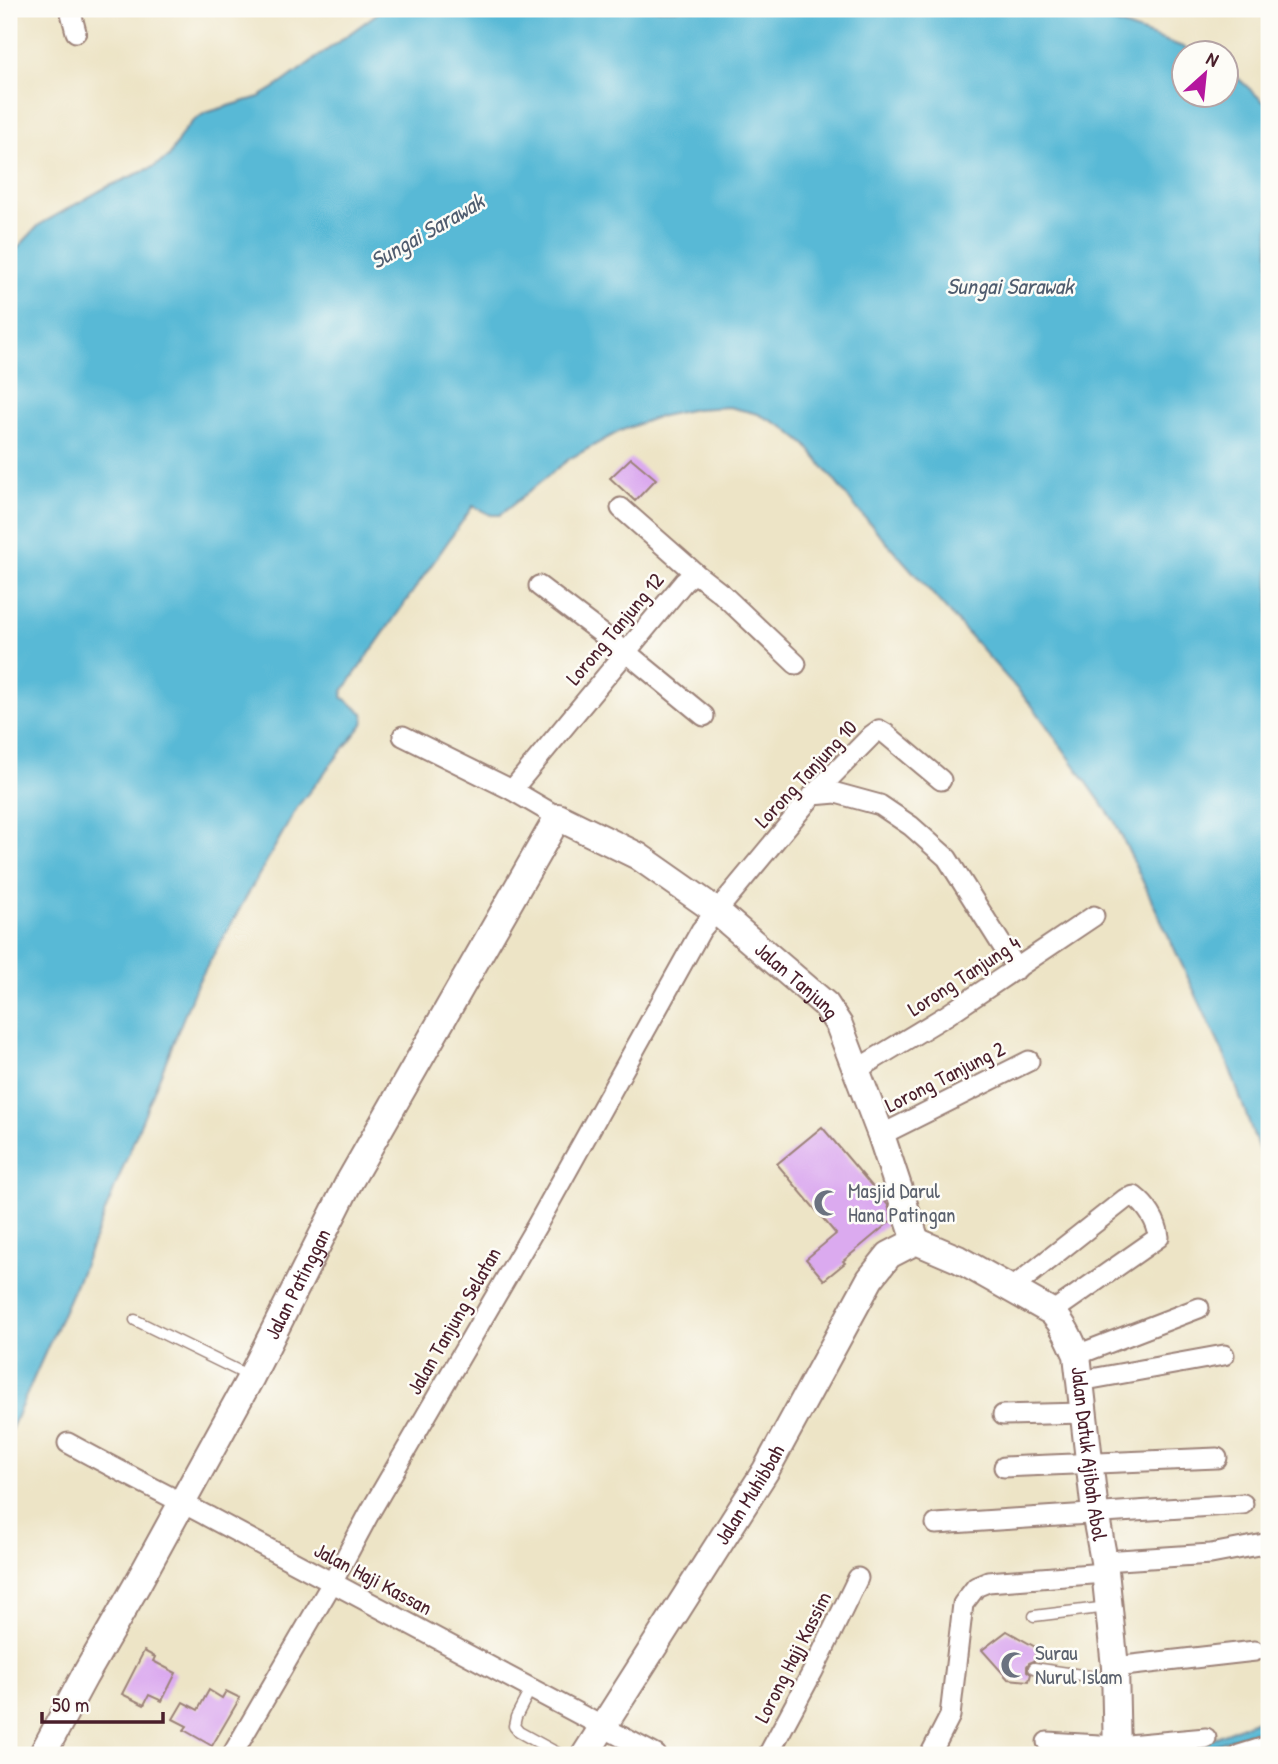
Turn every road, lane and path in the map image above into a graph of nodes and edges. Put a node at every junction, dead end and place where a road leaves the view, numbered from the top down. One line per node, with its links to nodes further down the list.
1 (70, 9): 2 (street)
2 (76, 32)
3 (621, 509): 4 (street)
4 (695, 573): 6 (street, Lorong Tanjung 12); 7 (street, Lorong Tanjung 12)
5 (539, 586): 6 (street)
6 (626, 652): 8 (street); 11 (street, Lorong Tanjung 12)
7 (796, 664)
8 (704, 716)
9 (403, 736): 11 (street)
10 (941, 780): 12 (street, Lorong Tanjung 10)
11 (512, 790): 13 (street)
12 (813, 795): 14 (street, Lorong Tanjung 10); 16 (street)
13 (558, 817): 14 (main road, Jalan Tanjung); 27 (main road, Jalan Patinggan)
14 (715, 911): 18 (main road, Jalan Tanjung); 41 (street, Jalan Tanjung Selatan)
15 (1094, 916): 16 (street, Lorong Tanjung 4)
16 (1017, 970): 18 (street, Lorong Tanjung 4)
17 (1029, 1061): 19 (street, Lorong Tanjung 2)
18 (856, 1070): 19 (main road, Jalan Tanjung)
19 (881, 1135): 20 (main road, Jalan Tanjung)
20 (916, 1241): 21 (main road, Jalan Datuk Ajibah Abol); 48 (main road, Jalan Muhibbah)
21 (1012, 1289): 23 (main road, Jalan Datuk Ajibah Abol); 23 (street)
22 (1199, 1308): 26 (street)
23 (1052, 1312): 26 (main road, Jalan Datuk Ajibah Abol)
24 (135, 1320): 27 (lane)
25 (1224, 1355): 26 (street)
26 (1078, 1368): 28 (main road, Jalan Datuk Ajibah Abol)
27 (251, 1377): 34 (main road, Jalan Patinggan)
28 (1084, 1413): 29 (street); 32 (main road, Jalan Datuk Ajibah Abol)
29 (1003, 1415)
30 (68, 1443): 34 (street, Jalan Haji Kassan)
31 (1217, 1458): 32 (street)
32 (1090, 1464): 33 (street); 36 (main road, Jalan Datuk Ajibah Abol)
33 (1004, 1467)
34 (181, 1503): 41 (street, Jalan Haji Kassan); 53 (main road, Jalan Patinggan)
35 (1243, 1504): 36 (street)
36 (1095, 1512): 37 (street); 39 (main road, Jalan Datuk Ajibah Abol)
37 (936, 1524)
38 (1269, 1543): 39 (street)
39 (1104, 1567): 42 (main road, Jalan Datuk Ajibah Abol); 59 (street)
40 (858, 1578): 58 (street, Lorong Hajj Kassim)
41 (332, 1583): 47 (street, Jalan Haji Kassan); 54 (street, Jalan Tanjung Selatan)
42 (1109, 1607): 43 (lane); 46 (main road, Jalan Datuk Ajibah Abol)
43 (1034, 1616)
44 (1255, 1651): 46 (street)
45 (1034, 1668): 46 (lane)
46 (1115, 1674): 52 (main road, Jalan Datuk Ajibah Abol)
47 (530, 1690): 48 (street, Jalan Haji Kassan); 55 (lane)
48 (603, 1728): 56 (main road, Jalan Muhibbah); 57 (street, Jalan Haji Kassan)
49 (1206, 1738): 52 (street)
50 (1047, 1742): 52 (street)
51 (1269, 1747): 60 (street)
52 (1117, 1750)
53 (42, 1755)
54 (232, 1755)
55 (561, 1755)
56 (585, 1755)
57 (656, 1755)
58 (768, 1755)
59 (930, 1755)
60 (1239, 1755)

